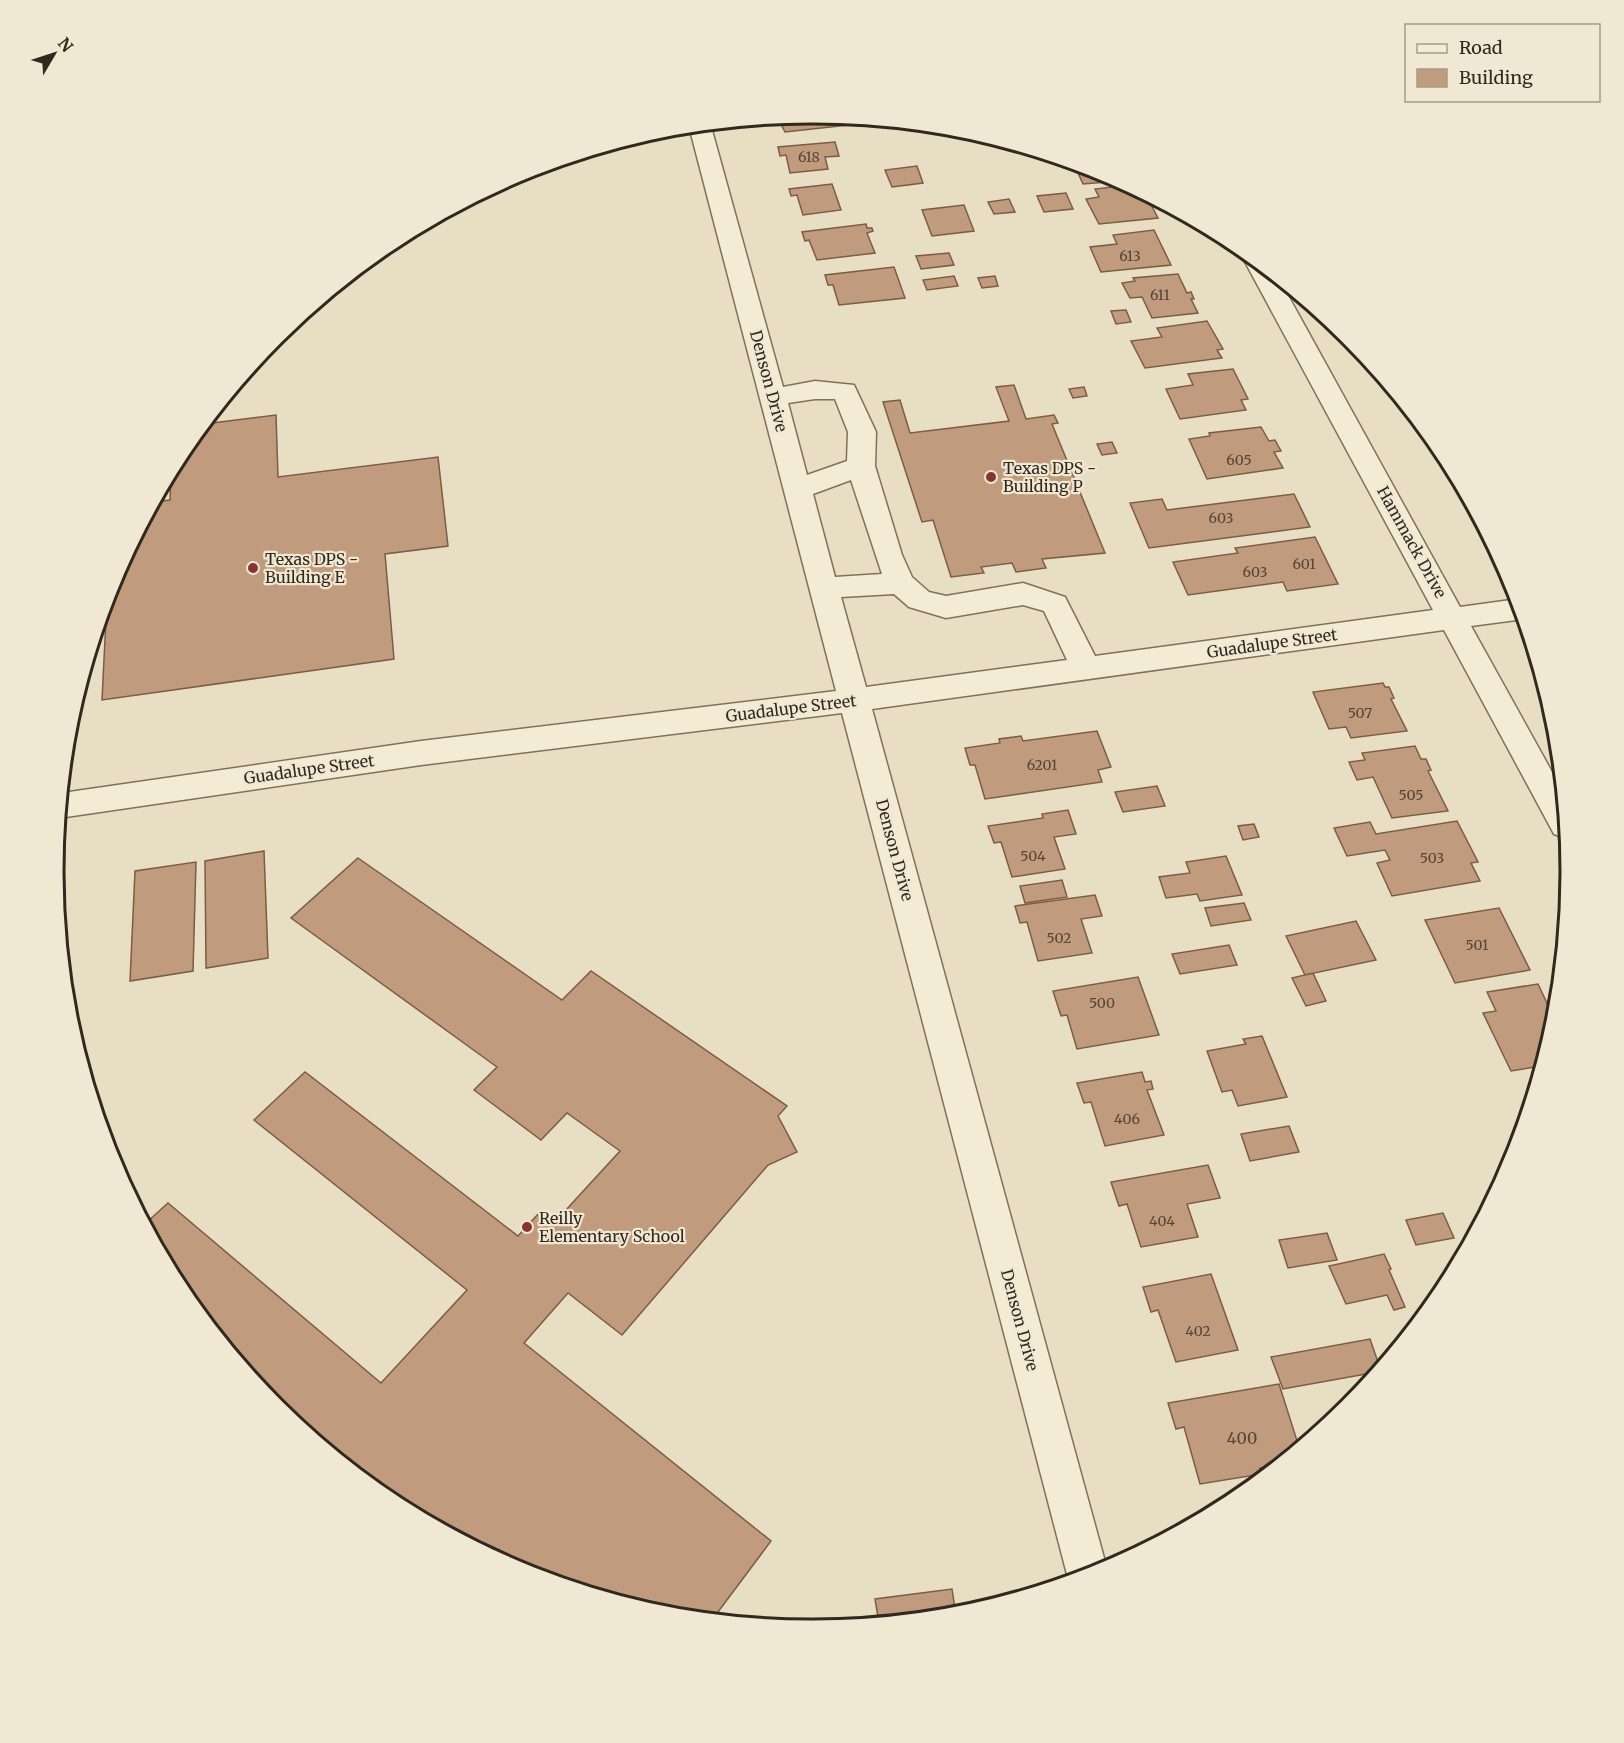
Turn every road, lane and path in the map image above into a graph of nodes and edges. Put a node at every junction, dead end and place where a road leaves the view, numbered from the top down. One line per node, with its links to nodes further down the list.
1 (702, 132): 3 (street, Denson Drive)
2 (1265, 277): 9 (street, Hammack Drive)
3 (774, 398): 4 (street); 5 (street, Denson Drive)
4 (861, 466): 5 (street); 6 (street)
5 (798, 489): 7 (street, Denson Drive)
6 (900, 583): 7 (street); 10 (street)
7 (825, 588): 11 (street, Denson Drive)
8 (1512, 610): 9 (street, Guadalupe Street)
9 (1454, 618): 10 (street, Guadalupe Street); 13 (street, Hammack Drive)
10 (1086, 669): 11 (street, Guadalupe Street)
11 (855, 700): 12 (street, Guadalupe Street); 14 (street, Denson Drive)
12 (68, 805)
13 (1557, 809)
14 (1086, 1567)

